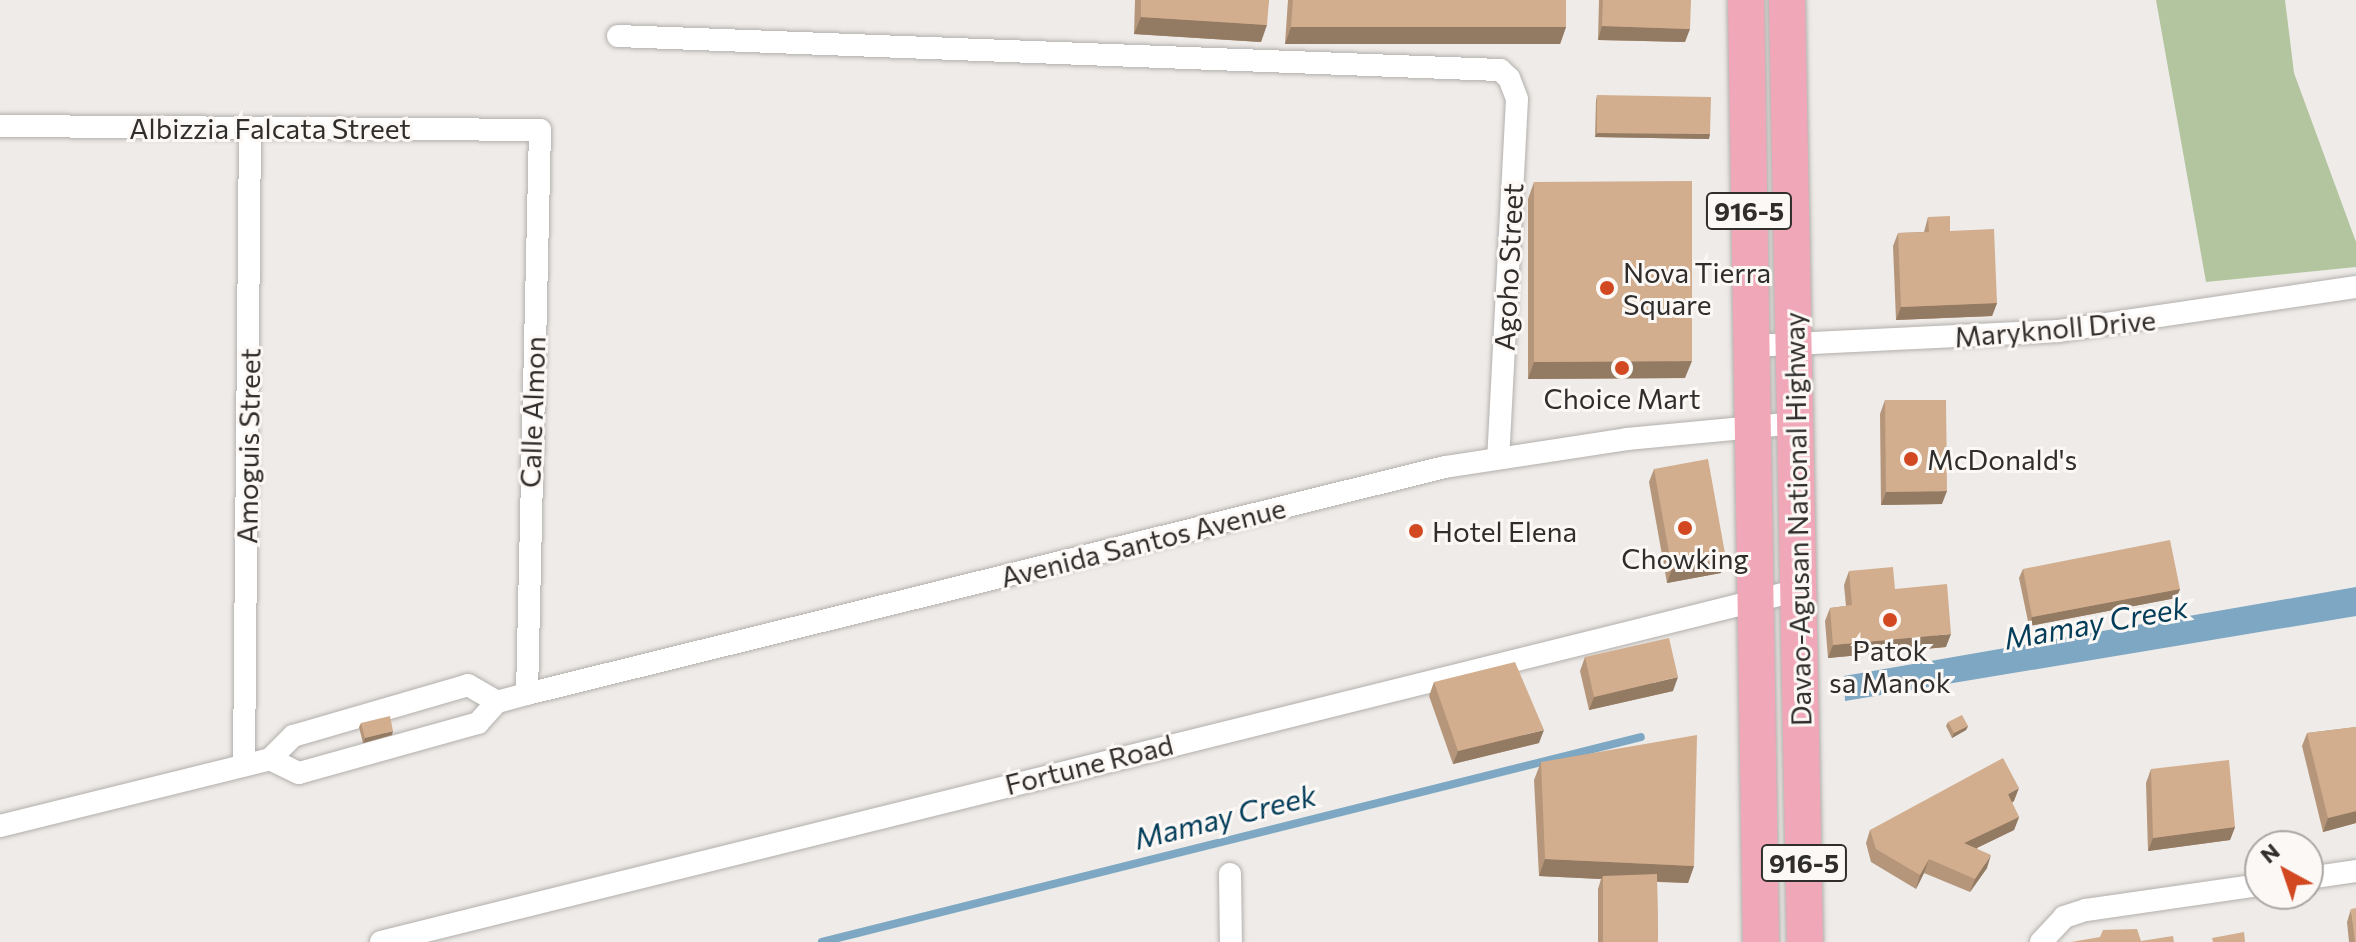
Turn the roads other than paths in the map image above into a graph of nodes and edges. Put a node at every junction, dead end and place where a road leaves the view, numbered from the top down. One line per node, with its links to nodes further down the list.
1 (1746, 0): 7 (main road, Davao-Agusan National Highway / 916-5)
2 (1787, 0): 8 (main road, Davao-Agusan National Highway / 916-5)
3 (618, 36): 14 (street, Agoho Street)
4 (0, 126): 5 (street, Albizzia Falcata Street)
5 (250, 128): 6 (street, Albizzia Falcata Street); 20 (street, Amoguis Street)
6 (540, 130): 17 (street, Calle Almon)
7 (1748, 167): 8 (main road); 11 (main road, Davao-Agusan National Highway / 916-5)
8 (1788, 167): 10 (main road, Davao-Agusan National Highway / 916-5)
9 (2356, 287): 10 (street, Maryknoll Drive)
10 (1794, 344): 11 (street, Maryknoll Drive); 12 (main road, Davao-Agusan National Highway / 916-5)
11 (1752, 346): 13 (main road, Davao-Agusan National Highway / 916-5)
12 (1796, 423): 13 (street, Avenida Santos Avenue); 15 (main road, Davao-Agusan National Highway / 916-5)
13 (1753, 427): 14 (street, Avenida Santos Avenue); 16 (main road, Davao-Agusan National Highway / 916-5)
14 (1498, 457): 17 (street, Avenida Santos Avenue)
15 (1799, 590): 16 (street, Fortune Road); 29 (main road, Davao-Agusan National Highway / 916-5)
16 (1756, 600): 26 (street, Fortune Road); 28 (main road, Davao-Agusan National Highway / 916-5)
17 (527, 694): 18 (street, Avenida Santos Avenue)
18 (497, 702): 19 (street, Avenida Santos Avenue); 19 (street, Avenida Santos Avenue)
19 (270, 759): 20 (street, Avenida Santos Avenue)
20 (244, 764): 21 (street, Avenida Santos Avenue)
21 (0, 826)
22 (2356, 871): 24 (street)
23 (1230, 874): 27 (street)
24 (2324, 876)
25 (2244, 887): 30 (street)
26 (381, 942)
27 (1231, 942)
28 (1761, 942)
29 (1805, 942)
30 (2041, 942)

